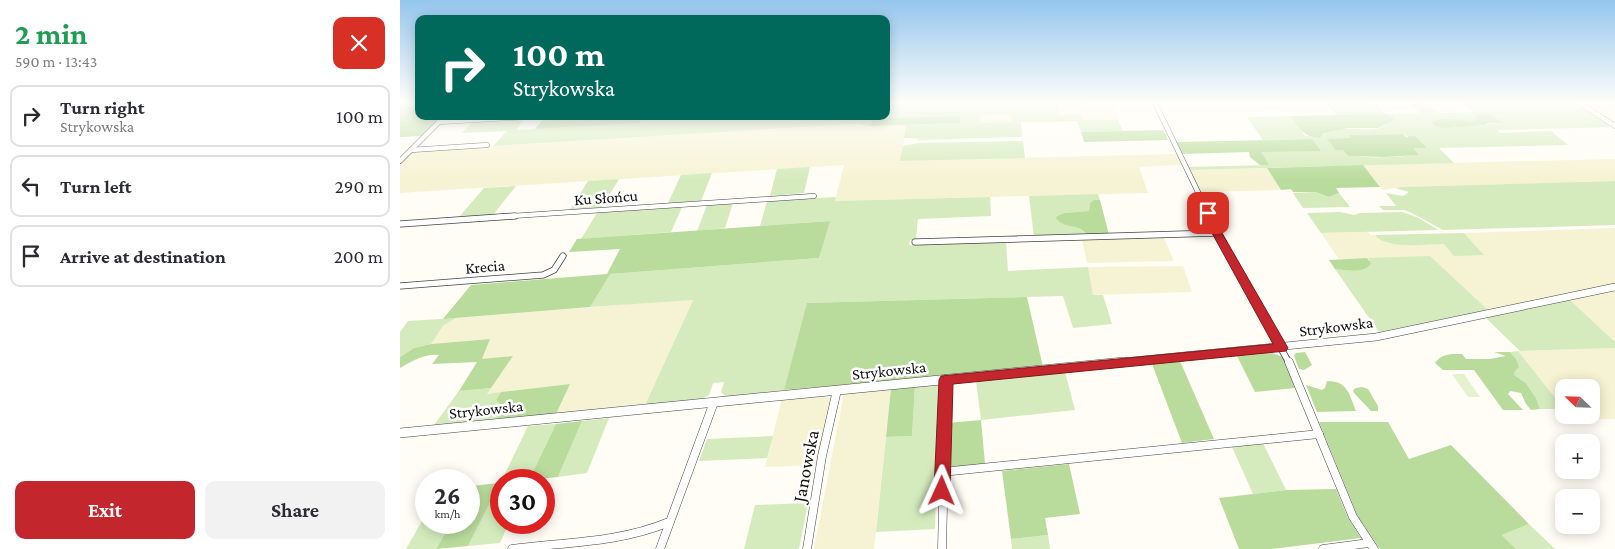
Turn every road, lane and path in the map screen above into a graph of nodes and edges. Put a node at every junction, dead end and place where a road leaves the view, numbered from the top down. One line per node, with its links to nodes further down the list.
1 (432, 129): 4 (street)
2 (1167, 129): 8 (street)
3 (487, 145): 4 (street)
4 (411, 150): 5 (street)
5 (400, 161)
6 (814, 196): 7 (street, Ku Słońcu)
7 (400, 224)
8 (1217, 233): 9 (street); 13 (street)
9 (915, 242)
10 (564, 256): 11 (street, Krecia)
11 (400, 286)
12 (1615, 287): 13 (street, Strykowska)
13 (1282, 348): 14 (street, Strykowska); 18 (street)
14 (946, 380): 15 (street, Strykowska); 19 (street)
15 (838, 390): 16 (street, Strykowska); 24 (street, Janowska)
16 (714, 402): 17 (street, Strykowska); 20 (street)
17 (400, 433)
18 (1319, 434): 19 (street); 21 (street)
19 (942, 472): 25 (street)
20 (669, 522): 22 (street); 23 (street)
21 (1372, 546): 26 (street)
22 (512, 549)
23 (660, 549)
24 (807, 549)
25 (942, 549)
26 (1323, 549)

